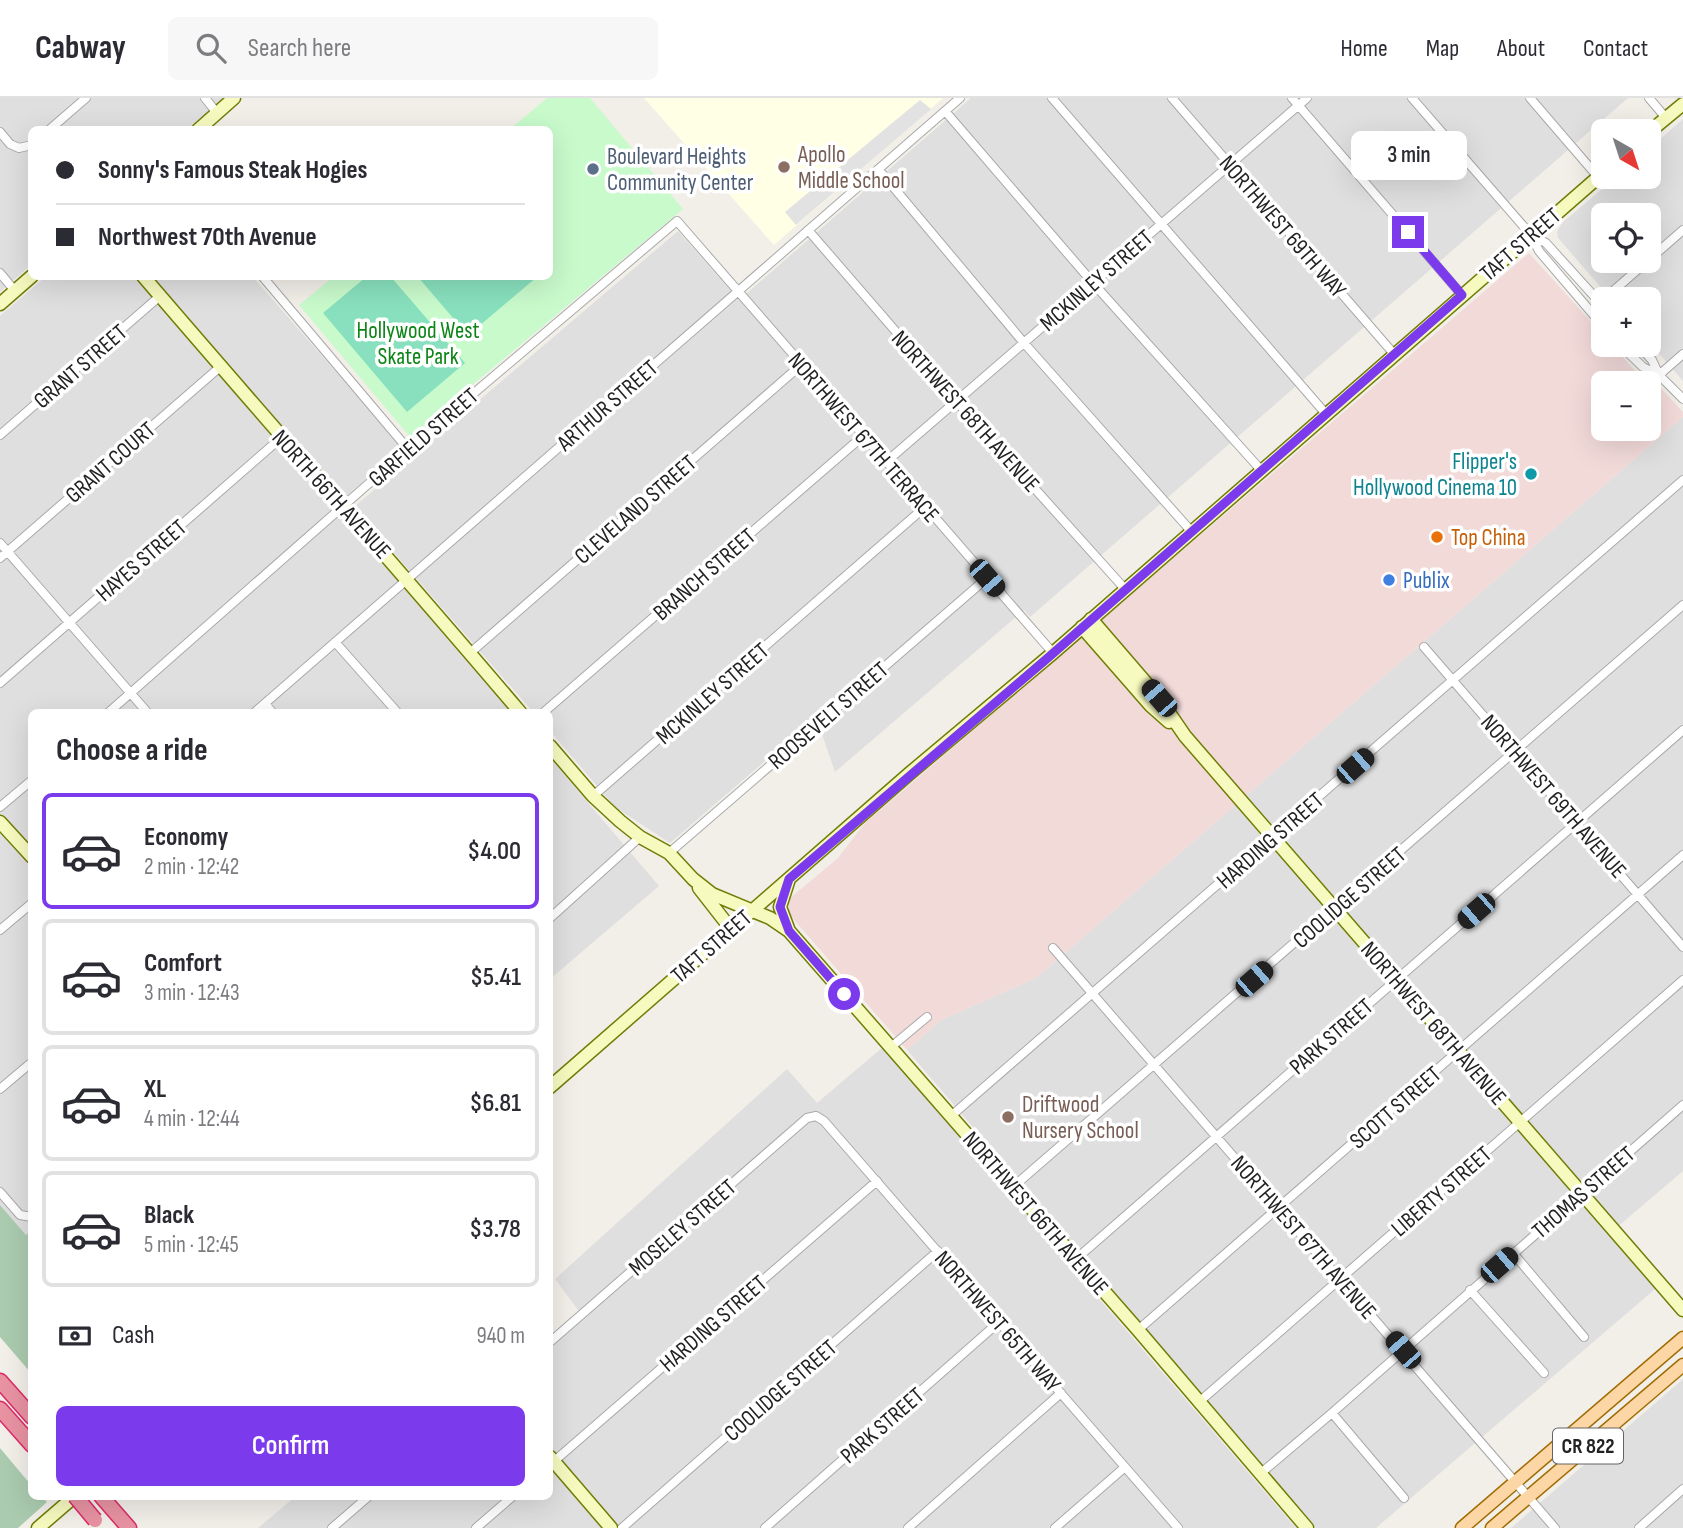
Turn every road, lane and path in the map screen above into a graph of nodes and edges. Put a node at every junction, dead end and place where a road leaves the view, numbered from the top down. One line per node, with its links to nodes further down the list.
1 (86, 98): 17 (street)
2 (205, 98): 14 (street)
3 (234, 98): 14 (street)
4 (960, 98): 13 (street, ARTHUR STREET)
5 (1052, 98): 26 (street)
6 (1172, 98): 21 (street, NORTHWEST 69TH WAY)
7 (1307, 98): 11 (street, MCKINLEY STREET)
8 (1412, 98): 29 (street)
9 (1530, 98): 22 (street)
10 (1649, 98): 15 (street)
11 (1295, 102): 21 (street, MCKINLEY STREET); 39 (street)
12 (1683, 103): 15 (street)
13 (944, 111): 23 (street, ARTHUR STREET); 34 (street)
14 (217, 113): 18 (street)
15 (1666, 118): 16 (street)
16 (1661, 122)
17 (54, 126)
18 (202, 126)
19 (0, 132): 20 (street)
20 (28, 146)
21 (1230, 164): 26 (street, MCKINLEY STREET); 44 (street, NORTHWEST 69TH WAY)
22 (1591, 164)
23 (879, 170): 27 (street, ARTHUR STREET); 43 (street)
24 (1591, 184): 29 (street, TAFT STREET)
25 (677, 221): 38 (street, NORTHWEST 67TH TERRACE); 58 (street, GARFIELD STREET)
26 (1161, 224): 34 (street, MCKINLEY STREET); 54 (street)
27 (807, 230): 38 (street, ARTHUR STREET); 53 (street, NORTHWEST 68TH AVENUE)
28 (1683, 230): 35 (street)
29 (1531, 235): 36 (street); 39 (street, TAFT STREET); 42 (street)
30 (0, 273): 37 (street)
31 (28, 280): 37 (street)
32 (146, 280): 40 (street, NORTH 66TH AVENUE)
33 (265, 280): 58 (street)
34 (1093, 283): 43 (street, MCKINLEY STREET); 60 (street)
35 (1620, 287)
36 (1591, 290)
37 (15, 291): 41 (street)
38 (737, 291): 47 (street, NORTHWEST 67TH TERRACE); 69 (street, ARTHUR STREET)
39 (1462, 295): 44 (street, TAFT STREET)
40 (160, 296): 48 (street, NORTH 66TH AVENUE); 55 (street, GRANT STREET)
41 (0, 304)
42 (1591, 312)
43 (1024, 343): 53 (street, MCKINLEY STREET); 64 (street)
44 (1394, 354): 54 (street, TAFT STREET)
45 (1683, 354): 50 (street)
46 (1633, 357): 49 (street)
47 (801, 365): 56 (street, NORTHWEST 67TH TERRACE); 76 (street, CLEVELAND STREET)
48 (220, 367): 57 (street, NORTH 66TH AVENUE); 66 (street, GRANT COURT)
49 (1650, 371)
50 (1661, 374)
51 (1661, 378): 52 (street)
52 (1683, 399)
53 (956, 401): 59 (street, MCKINLEY STREET); 70 (street, NORTHWEST 68TH AVENUE)
54 (1326, 414): 60 (street, TAFT STREET)
55 (0, 435)
56 (863, 436): 59 (street, NORTHWEST 67TH TERRACE); 88 (street, BRANCH STREET)
57 (282, 438): 62 (street, NORTH 66TH AVENUE); 72 (street, HAYES STREET)
58 (408, 449): 62 (street, GARFIELD STREET)
59 (886, 462): 63 (street, NORTHWEST 67TH TERRACE)
60 (1261, 470): 64 (street, TAFT STREET)
61 (1683, 480): 78 (street, HARDING STREET)
62 (344, 507): 69 (street, NORTH 66TH AVENUE); 80 (street, GARFIELD STREET)
63 (925, 507): 68 (street, NORTHWEST 67TH TERRACE); 93 (street, MCKINLEY STREET)
64 (1191, 531): 70 (street, TAFT STREET)
65 (0, 543): 66 (street)
66 (8, 551): 67 (street, GRANT COURT); 72 (street)
67 (0, 558)
68 (987, 578): 77 (street, NORTHWEST 67TH TERRACE); 100 (street, ROOSEVELT STREET)
69 (408, 579): 74 (street, ARTHUR STREET); 76 (street, NORTH 66TH AVENUE)
70 (1125, 589): 73 (street, TAFT STREET)
71 (1683, 605): 91 (street, COOLIDGE STREET)
72 (69, 623): 79 (street, HAYES STREET); 80 (street)
73 (1087, 623): 77 (street, TAFT STREET); 98 (street, NORTHWEST 68TH AVENUE)
74 (335, 642): 81 (street, ARTHUR STREET); 86 (street)
75 (1423, 647): 78 (street, NORTHWEST 69TH AVENUE)
76 (470, 653): 87 (street, NORTH 66TH AVENUE)
77 (1053, 653): 103 (street, TAFT STREET)
78 (1453, 681): 91 (street, NORTHWEST 69TH AVENUE); 98 (street, HARDING STREET)
79 (0, 683)
80 (131, 693): 82 (street, GARFIELD STREET); 83 (street)
81 (265, 704): 84 (street, ARTHUR STREET); 85 (street)
82 (112, 709)
83 (144, 709)
84 (259, 709)
85 (269, 709)
86 (394, 709)
87 (517, 709)
88 (547, 709)
89 (1683, 730): 96 (street, PARK STREET)
90 (553, 749): 93 (street)
91 (1515, 752): 96 (street, NORTHWEST 69TH AVENUE); 106 (street, COOLIDGE STREET)
92 (28, 783): 94 (street)
93 (593, 796): 97 (street)
94 (0, 807)
95 (0, 822): 99 (street)
96 (1577, 824): 104 (street, NORTHWEST 69TH AVENUE); 114 (street, PARK STREET)
97 (640, 837): 100 (street); 108 (street)
98 (1272, 837): 106 (street, NORTHWEST 68TH AVENUE); 116 (street, HARDING STREET)
99 (28, 852)
100 (669, 853): 102 (street)
101 (1683, 855): 104 (street, SCOTT STREET)
102 (693, 879): 107 (street); 109 (street)
103 (789, 879): 107 (street, TAFT STREET); 111 (street)
104 (1638, 894): 112 (street, NORTHWEST 69TH AVENUE); 119 (street, SCOTT STREET)
105 (28, 907): 110 (street)
106 (1335, 909): 114 (street, NORTHWEST 68TH AVENUE); 121 (street, COOLIDGE STREET)
107 (753, 910): 109 (street, TAFT STREET); 111 (street, NORTHWEST 66TH AVENUE)
108 (553, 915)
109 (731, 929): 122 (street, TAFT STREET)
110 (0, 930)
111 (789, 931): 118 (street, NORTHWEST 66TH AVENUE)
112 (1683, 947)
113 (1053, 948): 116 (street, NORTHWEST 67TH AVENUE)
114 (1396, 980): 119 (street, NORTHWEST 68TH AVENUE); 128 (street, PARK STREET)
115 (1683, 980): 127 (street, LIBERTY STREET)
116 (1092, 994): 121 (street, NORTHWEST 67TH AVENUE); 126 (street, HARDING STREET)
117 (927, 1017): 118 (street)
118 (891, 1047): 126 (street, NORTHWEST 66TH AVENUE)
119 (1459, 1051): 127 (street, NORTHWEST 68TH AVENUE); 133 (street, SCOTT STREET)
120 (28, 1065): 123 (street)
121 (1154, 1065): 128 (street, NORTHWEST 67TH AVENUE); 130 (street, COOLIDGE STREET)
122 (553, 1084)
123 (0, 1089)
124 (1683, 1105): 132 (street, THOMAS STREET)
125 (816, 1116): 129 (street, NORTHWEST 65TH WAY); 145 (street, MOSELEY STREET)
126 (951, 1116): 130 (street, NORTHWEST 66TH AVENUE)
127 (1521, 1122): 132 (street, NORTHWEST 68TH AVENUE); 138 (street, LIBERTY STREET)
128 (1216, 1136): 133 (street, NORTHWEST 67TH AVENUE); 137 (street, PARK STREET)
129 (877, 1181): 135 (street, NORTHWEST 65TH WAY); 156 (street, HARDING STREET)
130 (1013, 1187): 137 (street, NORTHWEST 66TH AVENUE)
131 (0, 1192): 134 (street)
132 (1581, 1194): 136 (street, THOMAS STREET); 140 (street, NORTHWEST 68TH AVENUE)
133 (1279, 1209): 138 (street, NORTHWEST 67TH AVENUE); 142 (street, SCOTT STREET)
134 (28, 1216)
135 (938, 1251): 141 (street, NORTHWEST 65TH WAY); 175 (street, COOLIDGE STREET)
136 (1513, 1253): 139 (street, THOMAS STREET); 143 (street)
137 (1076, 1259): 142 (street, NORTHWEST 66TH AVENUE)
138 (1340, 1278): 146 (street, NORTHWEST 67TH AVENUE); 151 (street, LIBERTY STREET)
139 (1470, 1290): 146 (street, THOMAS STREET); 148 (street)
140 (1683, 1310)
141 (999, 1322): 150 (street, NORTHWEST 65TH WAY); 176 (street, PARK STREET)
142 (1138, 1330): 151 (street, NORTHWEST 66TH AVENUE)
143 (1584, 1337)
144 (1683, 1338): 160 (main road, CR 822)
145 (553, 1339)
146 (1403, 1350): 154 (street, THOMAS STREET); 160 (street, NORTHWEST 67TH AVENUE)
147 (1683, 1365): 162 (main road, CR 822)
148 (1544, 1373)
149 (0, 1381): 153 (highway)
150 (1061, 1393): 158 (street, NORTHWEST 65TH WAY); 177 (street)
151 (1199, 1402): 159 (street, NORTHWEST 66TH AVENUE)
152 (0, 1409): 155 (highway)
153 (28, 1412)
154 (1332, 1413): 159 (street, THOMAS STREET); 163 (street)
155 (28, 1441)
156 (553, 1459)
157 (553, 1463): 174 (street)
158 (1125, 1467): 178 (street); 179 (street, NORTHWEST 65TH WAY)
159 (1261, 1473): 180 (street, NORTHWEST 66TH AVENUE)
160 (1515, 1482): 162 (street, NORTHWEST 67TH AVENUE); 181 (main road, CR 822)
161 (1683, 1489): 184 (street)
162 (1528, 1497): 182 (main road, CR 822); 183 (street, NORTHWEST 67TH AVENUE)
163 (1404, 1498)
164 (70, 1500): 170 (street)
165 (78, 1500): 169 (highway, bridge)
166 (104, 1500): 171 (highway)
167 (364, 1500): 172 (street)
168 (508, 1500): 173 (street)
169 (99, 1524)
170 (38, 1528)
171 (129, 1528)
172 (332, 1528)
173 (476, 1528)
174 (611, 1528)
175 (622, 1528)
176 (765, 1528)
177 (908, 1528)
178 (1055, 1528)
179 (1178, 1528)
180 (1307, 1528)
181 (1462, 1528)
182 (1492, 1528)
183 (1555, 1528)
184 (1639, 1528)

